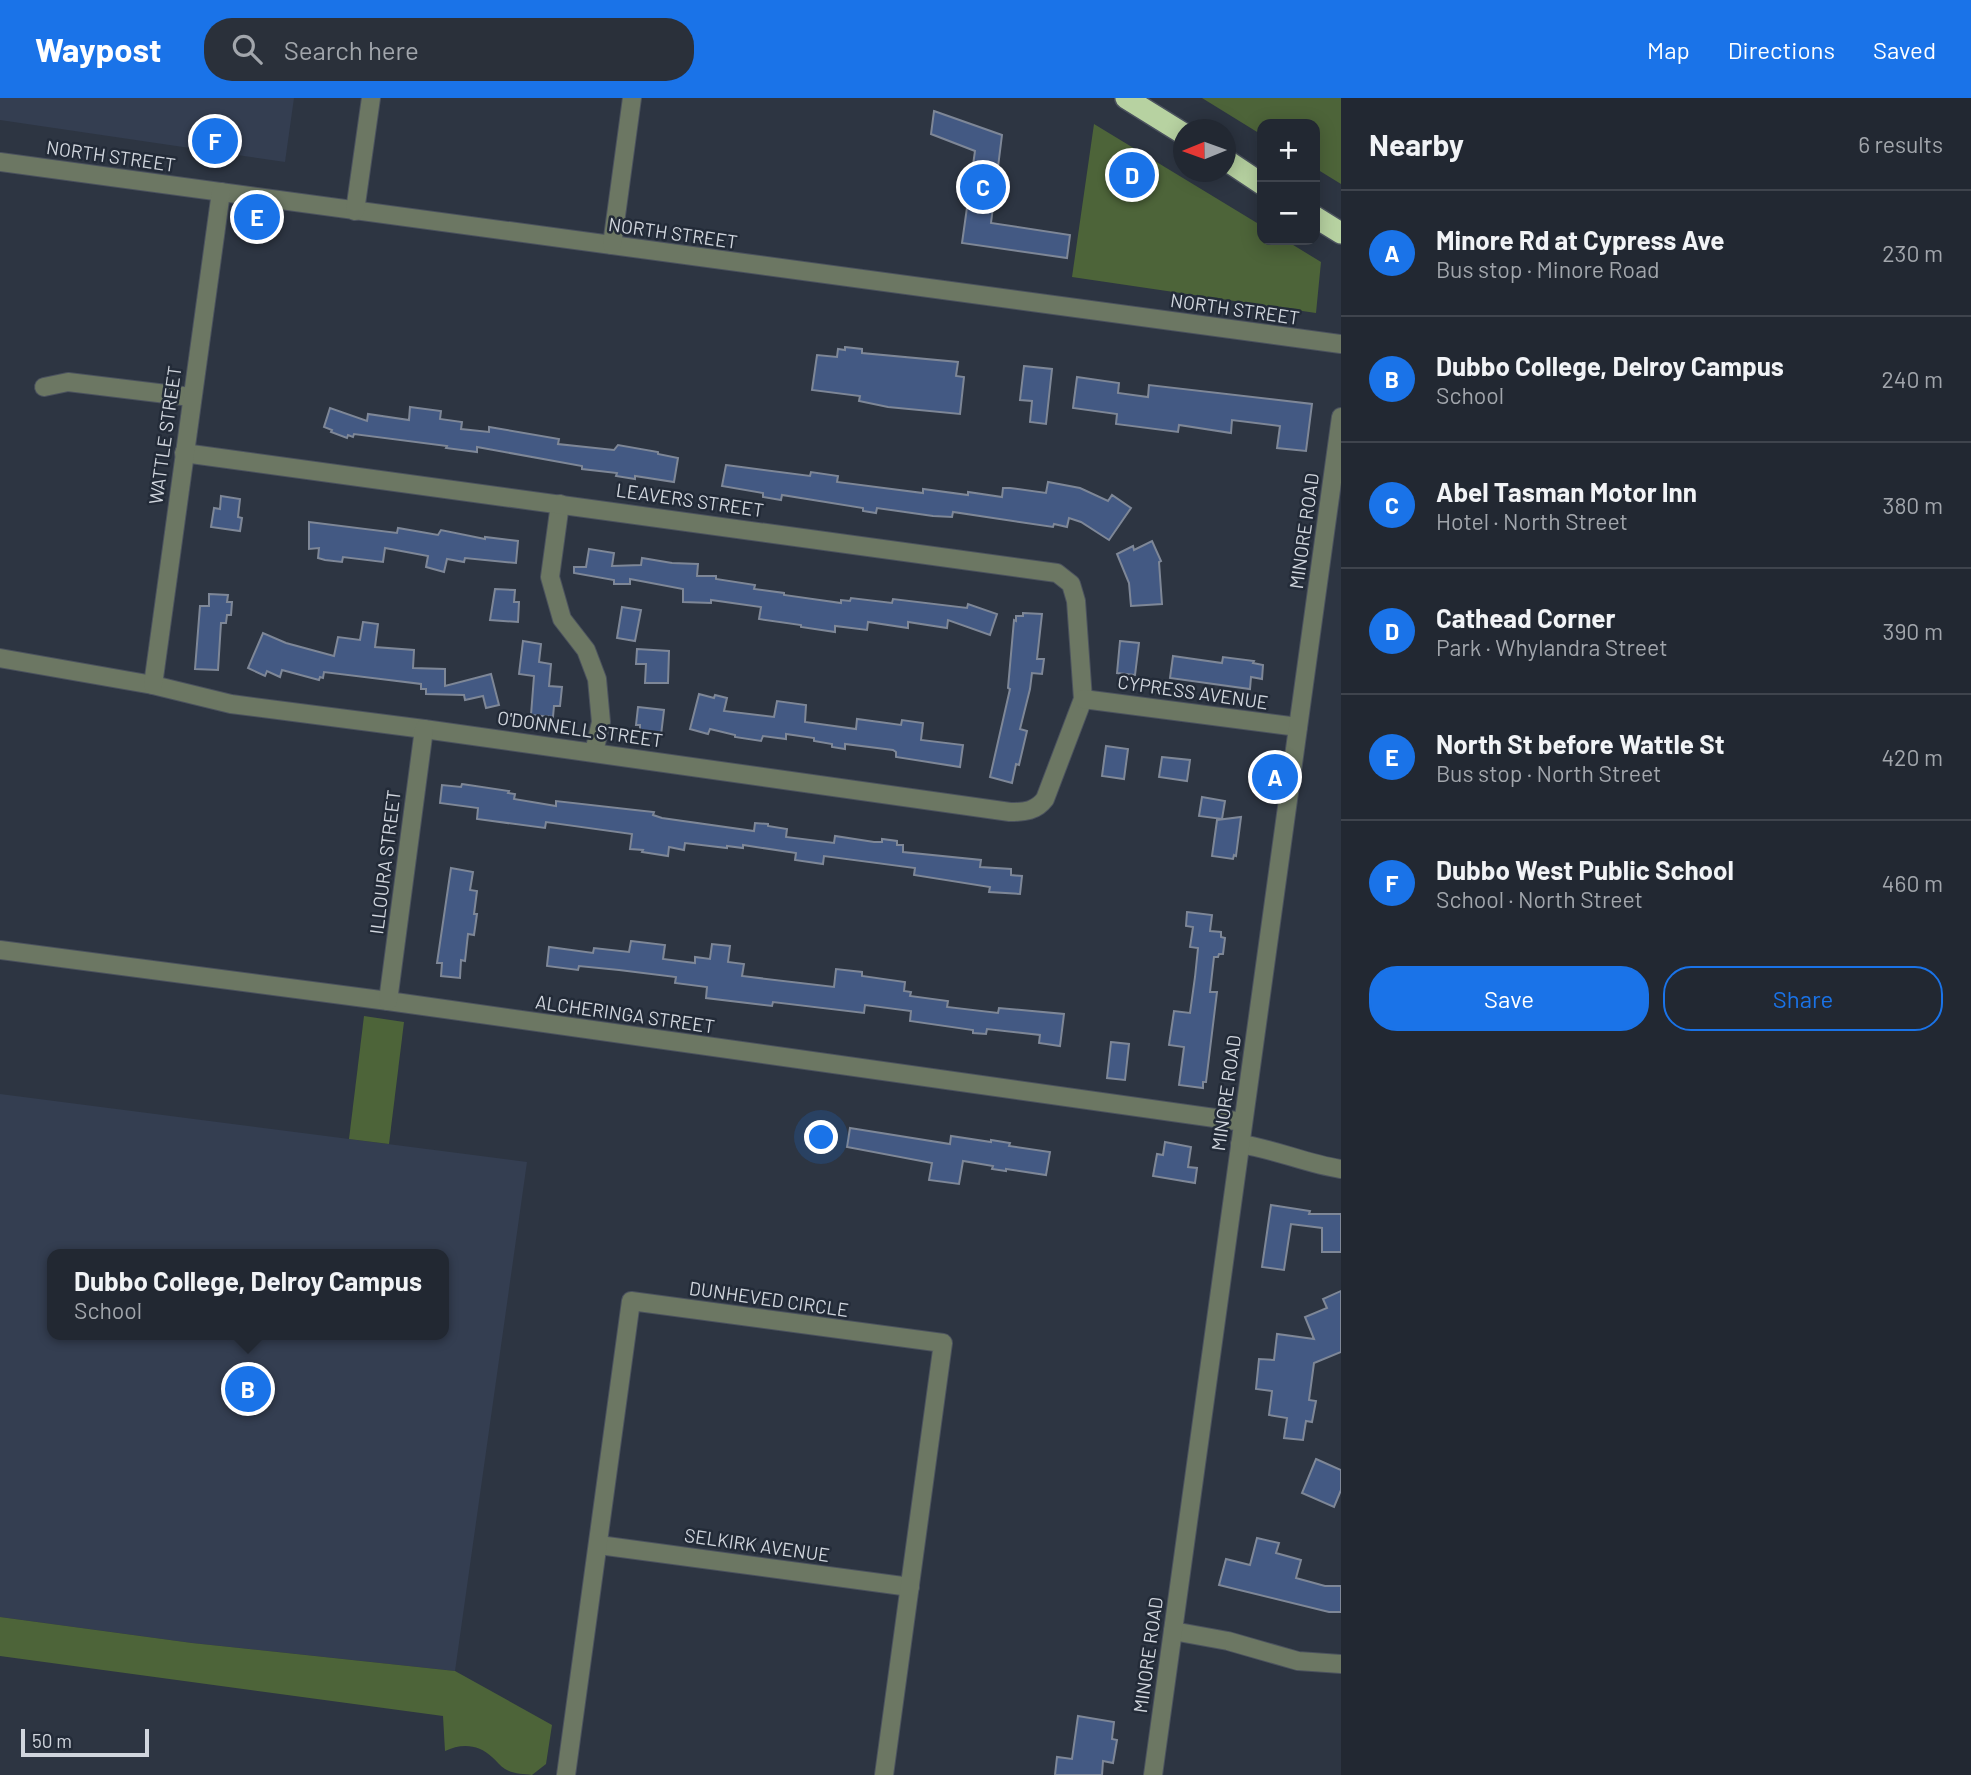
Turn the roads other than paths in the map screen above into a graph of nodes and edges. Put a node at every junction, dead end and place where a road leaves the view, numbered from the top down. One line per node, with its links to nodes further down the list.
1 (371, 98): 9 (street)
2 (632, 98): 12 (street)
3 (1126, 98): 4 (highway)
4 (1173, 127)
5 (0, 162): 8 (street, NORTH STREET)
6 (1236, 167): 7 (highway)
7 (1259, 182)
8 (221, 192): 9 (street, NORTH STREET); 15 (street, WATTLE STREET)
9 (355, 211): 12 (street, NORTH STREET)
10 (1320, 219): 11 (highway)
11 (1341, 233)
12 (612, 245): 13 (street, NORTH STREET)
13 (1341, 344)
14 (44, 387): 15 (street)
15 (191, 397): 17 (street, WATTLE STREET)
16 (1341, 417): 22 (street, MINORE ROAD)
17 (184, 453): 18 (street, LEAVERS STREET); 20 (street, WATTLE STREET)
18 (560, 504): 21 (street, LEAVERS STREET); 24 (street)
19 (0, 658): 20 (street, O'DONNELL STREET)
20 (153, 685): 23 (street, O'DONNELL STREET)
21 (1083, 699): 22 (street, CYPRESS AVENUE); 24 (street, O'DONNELL STREET)
22 (1298, 727): 27 (street, MINORE ROAD)
23 (424, 729): 24 (street, O'DONNELL STREET); 26 (street, ILLOURA STREET)
24 (594, 752)
25 (0, 950): 26 (street, ALCHERINGA STREET)
26 (388, 1001): 27 (street, ALCHERINGA STREET)
27 (1243, 1122): 28 (street, MINORE ROAD)
28 (1240, 1144): 29 (street); 32 (street, MINORE ROAD)
29 (1341, 1169)
30 (598, 1545): 31 (street, SELKIRK AVENUE); 31 (street, DUNHEVED CIRCLE); 34 (street, DUNHEVED CIRCLE)
31 (910, 1587): 35 (street, DUNHEVED CIRCLE)
32 (1173, 1631): 33 (street); 36 (street, MINORE ROAD)
33 (1341, 1664)
34 (566, 1775)
35 (884, 1775)
36 (1153, 1775)

